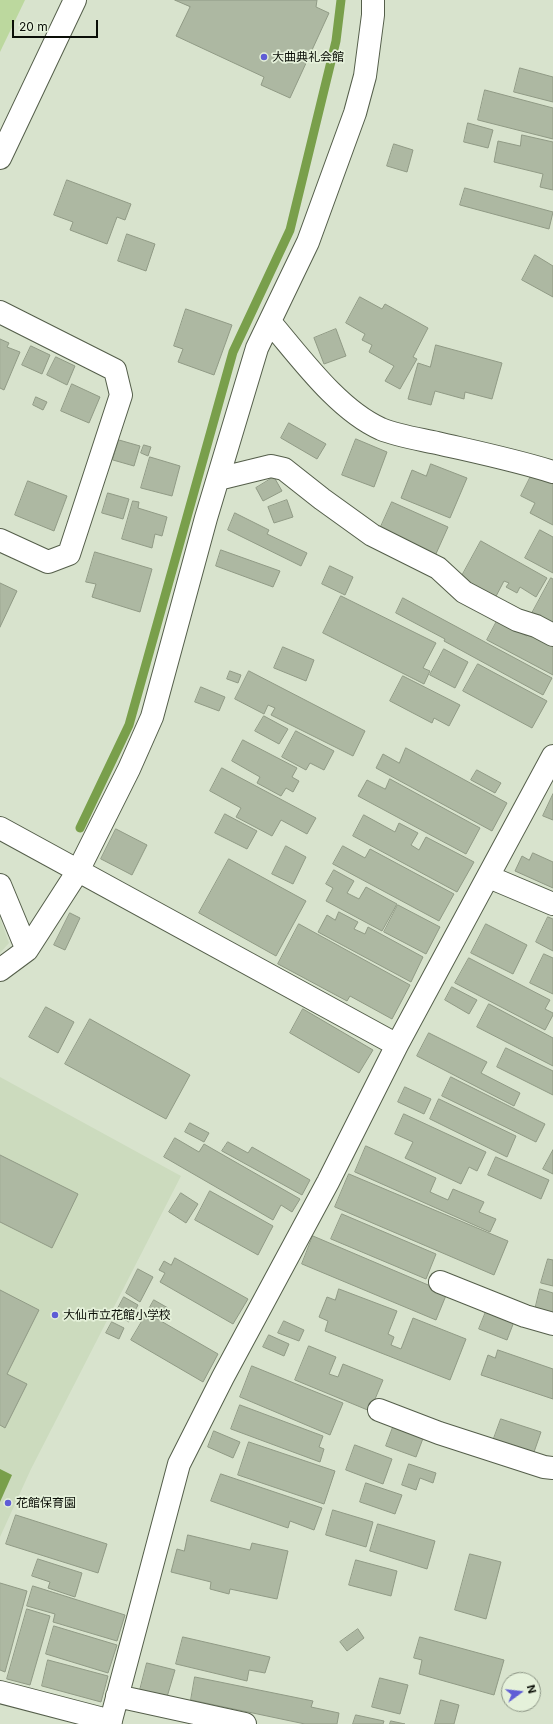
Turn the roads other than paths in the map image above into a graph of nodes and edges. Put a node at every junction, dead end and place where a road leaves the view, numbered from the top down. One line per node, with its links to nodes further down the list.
1 (74, 0): 3 (street)
2 (373, 0): 5 (street)
3 (0, 158)
4 (0, 312): 8 (street)
5 (270, 322): 6 (street); 7 (street)
6 (553, 472)
7 (218, 479): 9 (street); 12 (street)
8 (0, 540)
9 (553, 635)
10 (553, 756): 13 (street)
11 (0, 828): 12 (street)
12 (78, 871): 16 (street); 18 (street)
13 (489, 877): 15 (street); 18 (street)
14 (0, 885): 16 (street)
15 (553, 904)
16 (27, 950): 17 (street)
17 (0, 970)
18 (397, 1045): 24 (street)
19 (440, 1282): 20 (street)
20 (553, 1324)
21 (379, 1410): 22 (street)
22 (553, 1468)
23 (0, 1692): 25 (street)
24 (117, 1696): 25 (street); 26 (street)
25 (110, 1723)
26 (245, 1724)

